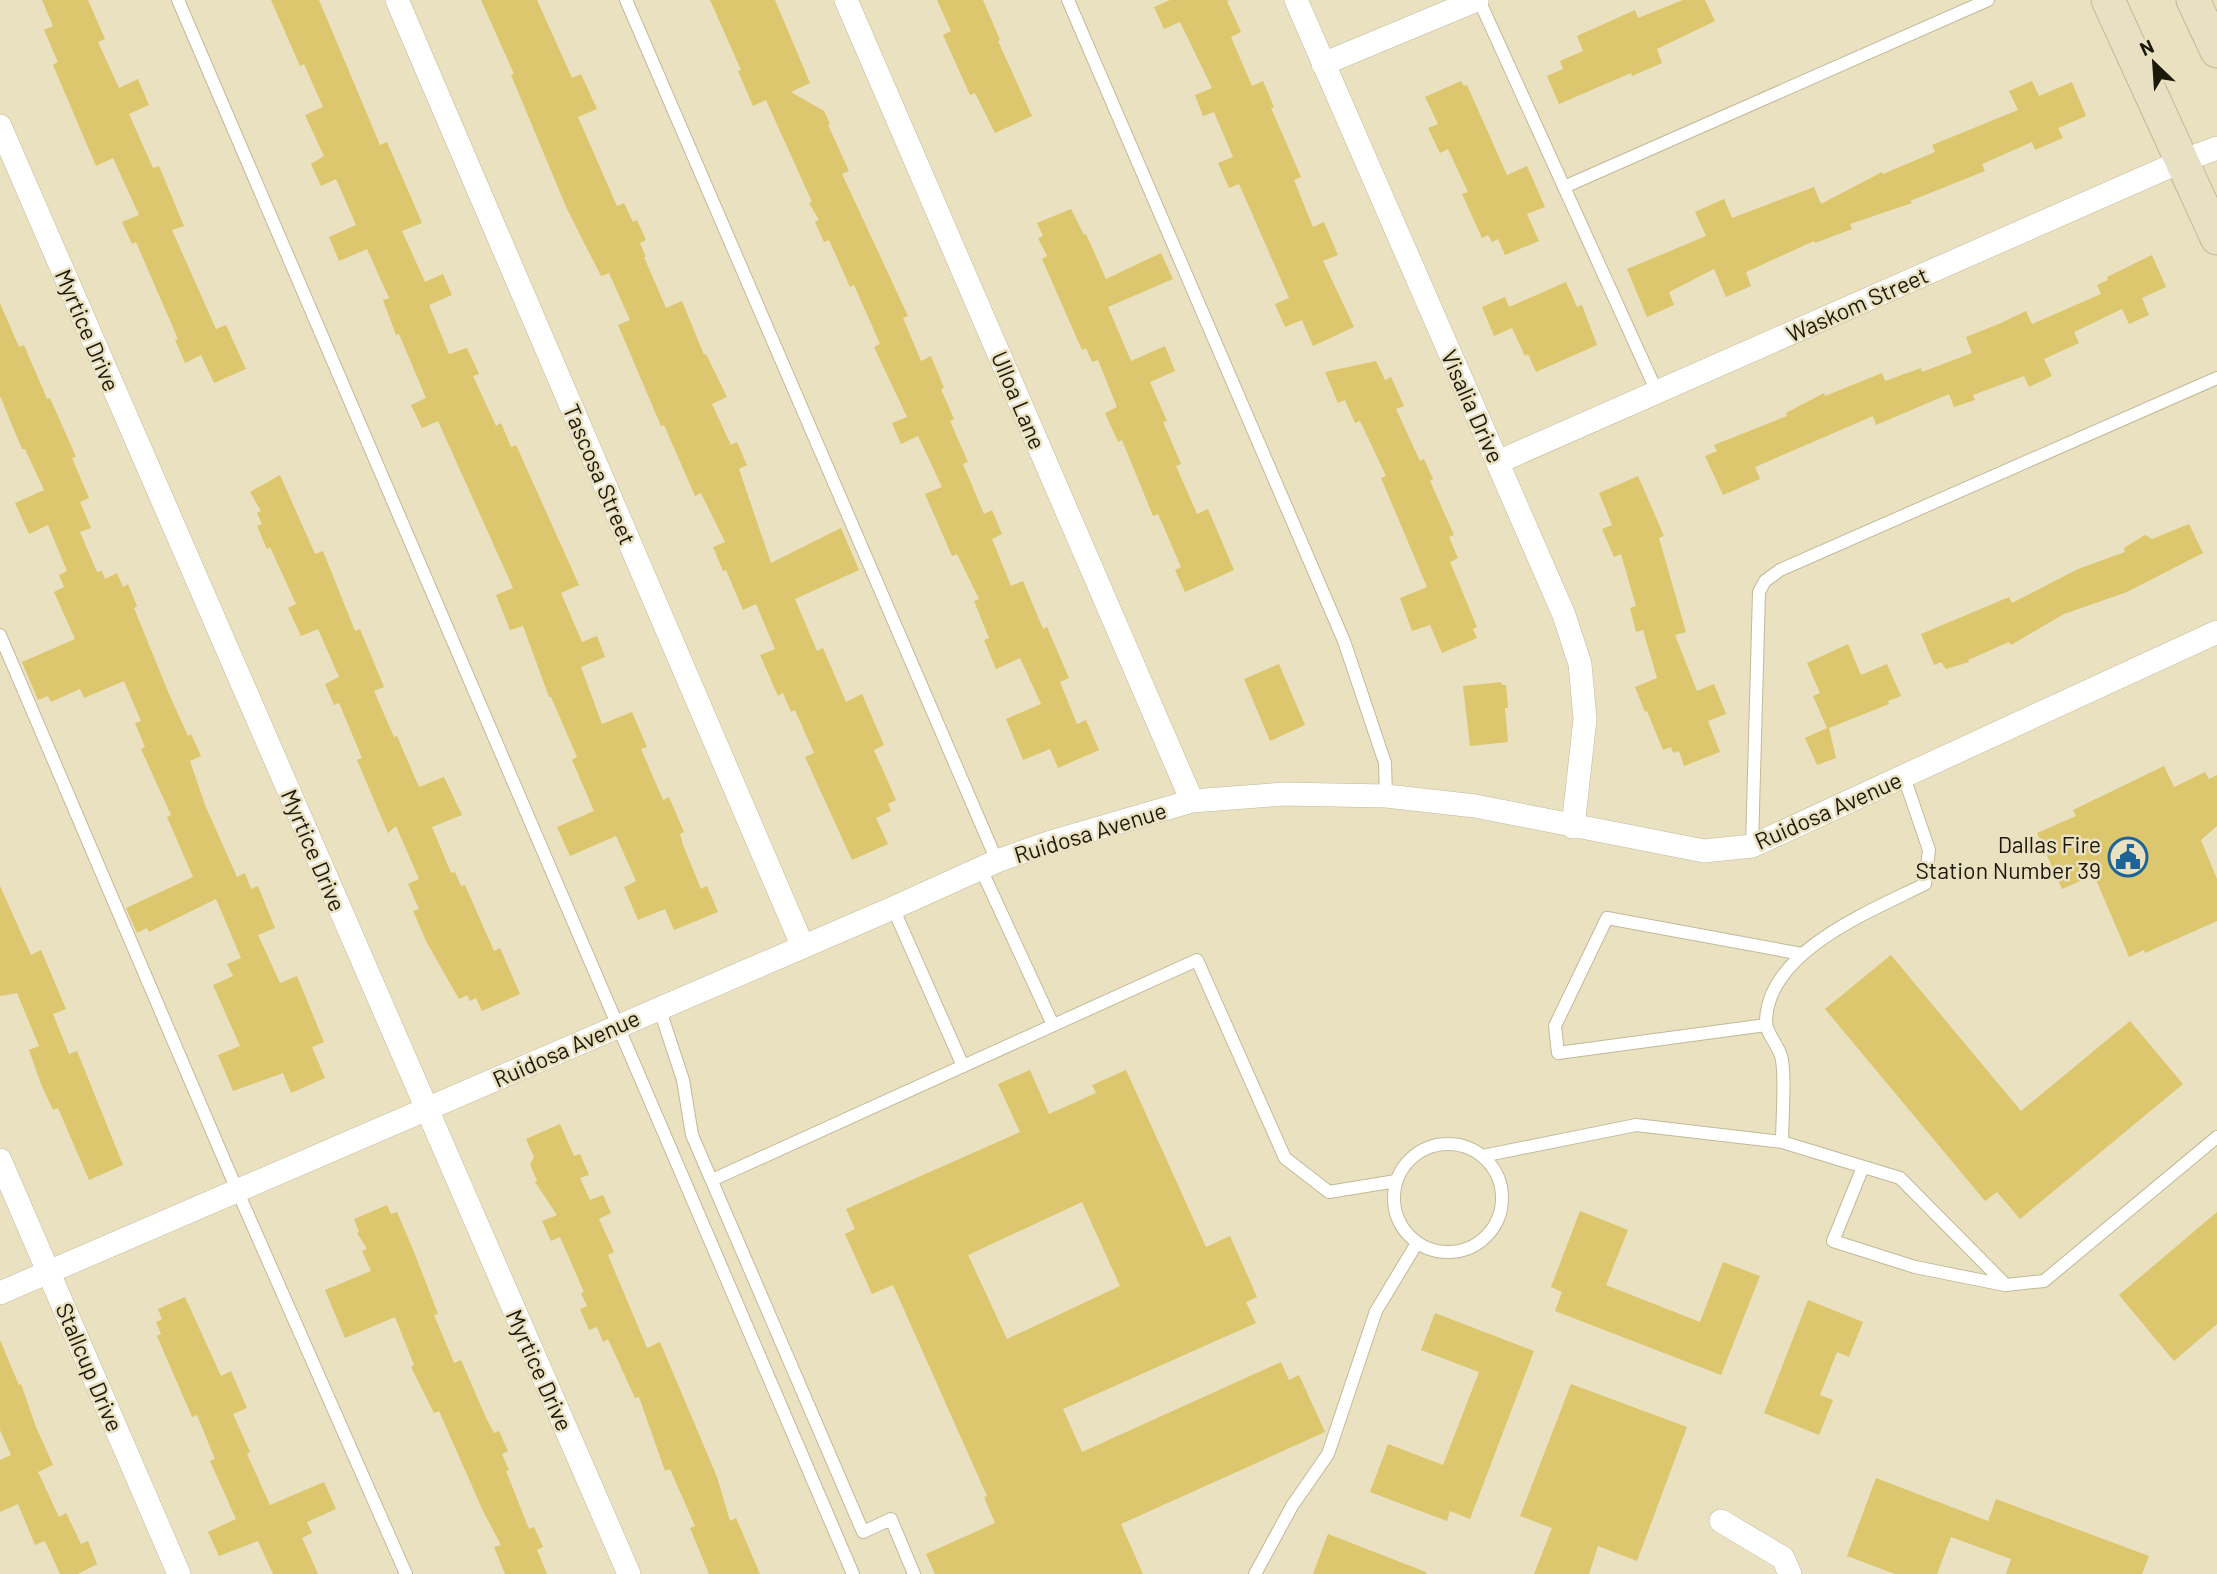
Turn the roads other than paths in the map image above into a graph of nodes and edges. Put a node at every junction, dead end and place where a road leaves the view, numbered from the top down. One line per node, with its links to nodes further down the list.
1 (178, 0): 35 (lane)
2 (397, 0): 30 (street, Tascosa Street)
3 (626, 0): 28 (lane)
4 (846, 0): 25 (street, Ulloa Lane)
5 (1069, 0): 24 (lane)
6 (1296, 0): 12 (street, Visalia Drive)
7 (1478, 0): 12 (street); 16 (lane)
8 (1988, 0): 16 (lane)
9 (2108, 0): 15 (main road)
10 (2193, 0): 11 (main road)
11 (2217, 51)
12 (1323, 64): 20 (street, Visalia Drive)
13 (0, 126): 37 (street, Myrtice Drive)
14 (2217, 148): 15 (street, Waskom Street)
15 (2182, 161): 17 (main road); 19 (street, Waskom Street)
16 (1564, 187): 19 (lane)
17 (2217, 238)
18 (2217, 379): 27 (lane)
19 (1657, 392): 20 (street, Waskom Street)
20 (1498, 462): 26 (street, Visalia Drive)
21 (0, 635): 45 (lane)
22 (2216, 636): 23 (street, Ruidosa Avenue)
23 (1904, 776): 27 (street, Ruidosa Avenue); 31 (lane)
24 (1386, 796): 25 (street, Ruidosa Avenue); 26 (street, Ruidosa Avenue)
25 (1192, 801): 28 (street, Ruidosa Avenue)
26 (1573, 827): 27 (street, Ruidosa Avenue)
27 (1752, 846)
28 (989, 865): 29 (street, Ruidosa Avenue); 33 (lane)
29 (893, 908): 30 (street, Ruidosa Avenue); 36 (lane)
30 (803, 947): 32 (street, Ruidosa Avenue)
31 (1802, 954): 34 (lane); 34 (lane)
32 (659, 1007): 35 (street, Ruidosa Avenue); 43 (lane)
33 (1053, 1025): 36 (lane); 44 (lane)
34 (1766, 1025): 39 (lane)
35 (617, 1027): 37 (street, Ruidosa Avenue); 54 (lane)
36 (963, 1066): 43 (lane)
37 (426, 1110): 45 (street, Ruidosa Avenue); 53 (street, Myrtice Drive)
38 (2217, 1137): 48 (lane)
39 (1782, 1142): 40 (lane); 42 (lane)
40 (1482, 1156): 44 (lane); 46 (lane)
41 (0, 1160): 47 (street, Stallcup Drive)
42 (1863, 1167): 48 (lane); 48 (lane)
43 (712, 1180): 55 (lane)
44 (1396, 1181): 46 (lane)
45 (237, 1190): 47 (street, Ruidosa Avenue); 52 (lane)
46 (1417, 1243): 56 (lane)
47 (48, 1272): 49 (street, Ruidosa Avenue); 51 (street, Stallcup Drive)
48 (2006, 1285)
49 (0, 1293)
50 (1721, 1521): 57 (street)
51 (179, 1574)
52 (406, 1574)
53 (629, 1574)
54 (853, 1574)
55 (914, 1574)
56 (1255, 1574)
57 (1790, 1574)

